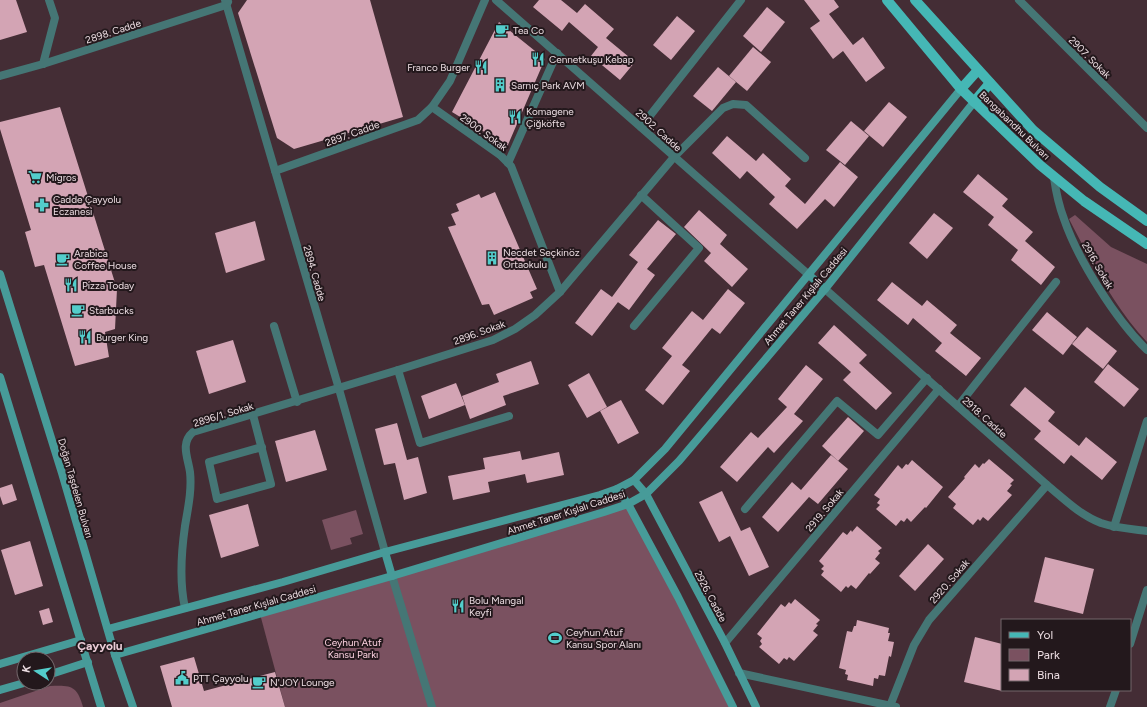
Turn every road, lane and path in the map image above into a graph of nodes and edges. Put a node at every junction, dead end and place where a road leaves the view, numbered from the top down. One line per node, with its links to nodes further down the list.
1 (49, 0): 10 (street)
2 (485, 0): 16 (street)
3 (496, 0): 9 (street, 2902. Cadde)
4 (741, 0): 17 (street)
5 (887, 0): 14 (main road, Bangabandhu Bulvarı)
6 (915, 0): 11 (main road, Bangabandhu Bulvarı)
7 (1019, 0): 18 (street, 2907. Sokak)
8 (227, 2): 10 (street, 2898. Cadde); 22 (street, 2894. Cadde)
9 (557, 53): 17 (street, 2902. Cadde); 21 (street)
10 (43, 64): 12 (street, 2898. Cadde)
11 (978, 70): 13 (main road, Bangabandhu Bulvarı); 14 (main road)
12 (0, 76)
13 (990, 83): 15 (main road); 25 (main road, Bangabandhu Bulvarı)
14 (962, 89): 15 (main road, Bangabandhu Bulvarı); 28 (street, Ahmet Taner Kışlalı Caddesi)
15 (974, 102): 23 (main road, Bangabandhu Bulvarı); 30 (street, Ahmet Taner Kışlalı Caddesi)
16 (432, 107): 21 (street, 2900. Sokak); 22 (street, 2897. Cadde)
17 (641, 127): 19 (street, 2902. Cadde)
18 (1147, 128)
19 (674, 157): 20 (street, 2896. Sokak); 24 (street, 2896. Sokak); 28 (street, 2902. Cadde)
20 (805, 158)
21 (508, 163): 31 (street, 2900. Sokak)
22 (275, 171): 38 (street, 2894. Cadde)
23 (1054, 178): 26 (main road, Bangabandhu Bulvarı); 34 (street, 2916. Sokak)
24 (641, 195): 31 (street, 2896. Sokak); 33 (street)
25 (1147, 221)
26 (1147, 244)
27 (0, 274): 58 (street, Doğan Taşdelen Bulvarı)
28 (808, 275): 30 (street); 46 (street, Ahmet Taner Kışlalı Caddesi)
29 (1056, 282): 41 (street)
30 (825, 288): 37 (street, 2918. Cadde); 49 (street, Ahmet Taner Kışlalı Caddesi)
31 (560, 292): 35 (street, 2896. Sokak)
32 (274, 326): 40 (street)
33 (634, 326)
34 (1147, 350)
35 (398, 370): 38 (street, 2896. Sokak); 43 (street)
36 (0, 377): 59 (street)
37 (927, 378): 39 (street, 2918. Cadde); 51 (street)
38 (339, 389): 40 (street, 2896/1. Sokak); 54 (street, 2894. Cadde)
39 (939, 389): 41 (street, 2918. Cadde); 61 (street, 2919. Sokak)
40 (297, 402): 42 (street, 2896/1. Sokak)
41 (958, 406): 47 (street, 2918. Cadde)
42 (253, 415): 45 (street); 57 (street, 2896/1. Sokak)
43 (509, 416)
44 (1147, 421): 52 (street)
45 (262, 448): 45 (street)
46 (634, 480): 48 (street, Ahmet Taner Kışlalı Caddesi); 49 (street, 2926. Cadde)
47 (1047, 485): 52 (street, 2918. Cadde); 70 (street, 2920. Sokak)
48 (617, 489): 50 (street); 54 (street, Ahmet Taner Kışlalı Caddesi)
49 (646, 494): 50 (street, Ahmet Taner Kışlalı Caddesi); 61 (street, 2926. Cadde)
50 (628, 504): 55 (street, Ahmet Taner Kışlalı Caddesi); 74 (street)
51 (745, 509)
52 (1114, 527): 53 (street, 2918. Cadde)
53 (1147, 531)
54 (385, 552): 55 (street); 57 (street, Ahmet Taner Kışlalı Caddesi)
55 (392, 576): 62 (street, Ahmet Taner Kışlalı Caddesi); 73 (street)
56 (1147, 590): 60 (street)
57 (185, 608): 58 (street, Ahmet Taner Kışlalı Caddesi)
58 (108, 629): 62 (street, Doğan Taşdelen Bulvarı)
59 (81, 640): 63 (street); 64 (street)
60 (1131, 641)
61 (725, 643): 66 (street, 2926. Cadde)
62 (115, 655): 72 (street, Doğan Taşdelen Bulvarı)
63 (88, 662): 65 (street); 71 (street)
64 (0, 664)
65 (56, 672)
66 (739, 672): 70 (street); 75 (street, 2926. Cadde)
67 (16, 685): 68 (street)
68 (0, 690)
69 (1116, 691): 76 (street)
70 (893, 706)
71 (101, 707)
72 (132, 707)
73 (432, 707)
74 (733, 707)
75 (756, 707)
76 (1110, 707)

